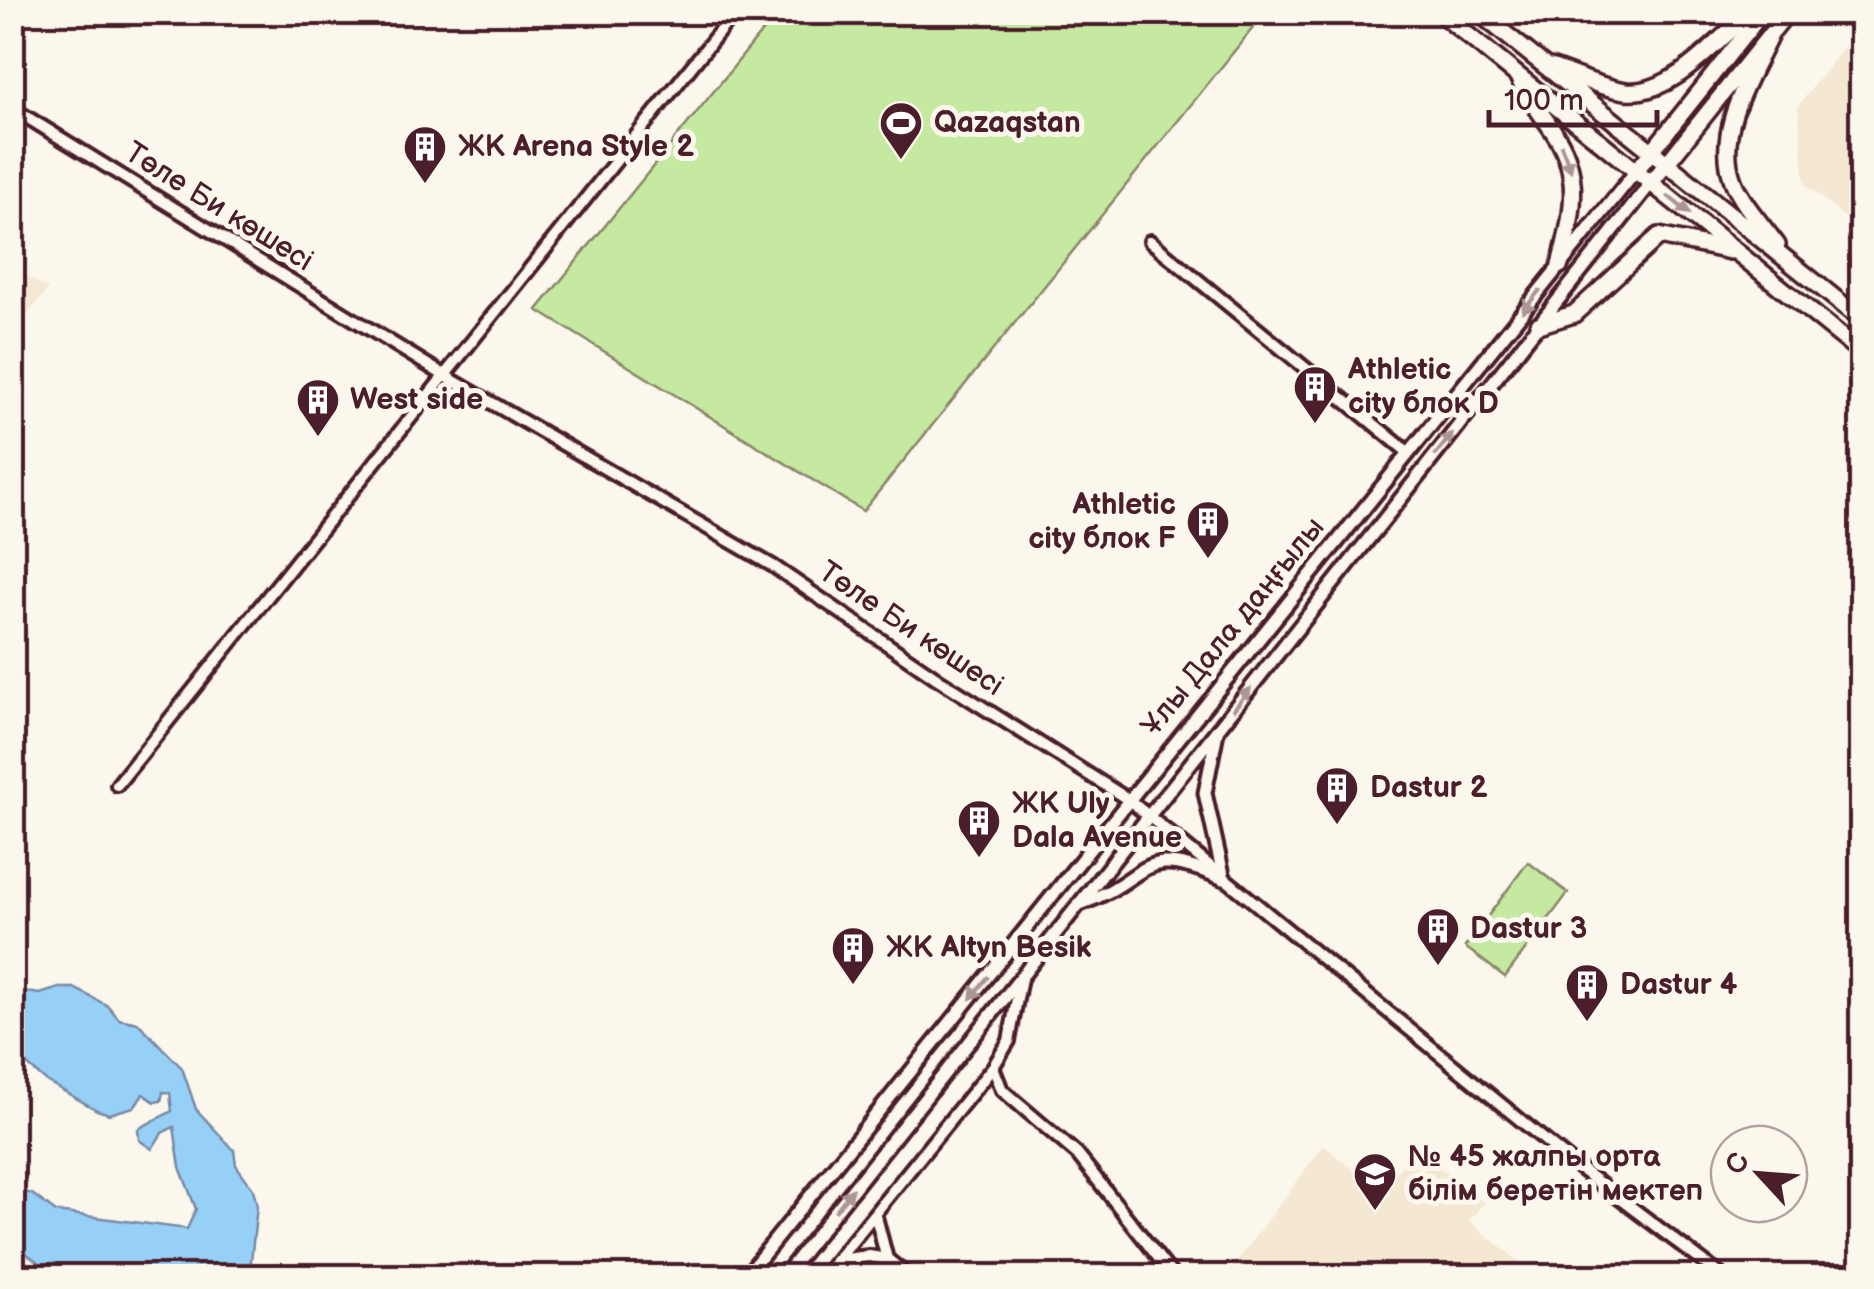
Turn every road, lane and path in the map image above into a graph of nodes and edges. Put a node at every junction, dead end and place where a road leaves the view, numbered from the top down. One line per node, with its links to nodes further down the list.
1 (735, 12): 22 (street)
2 (1439, 12): 9 (main road)
3 (1478, 12): 8 (main road)
4 (1752, 12): 8 (main road)
5 (1763, 12): 11 (main road, Ұлы Дала даңғылы)
6 (1788, 12): 7 (main road, Ұлы Дала даңғылы)
7 (1770, 35): 12 (main road, Ұлы Дала даңғылы); 17 (main road)
8 (1542, 64): 11 (main road)
9 (1517, 75): 13 (main road); 18 (main road, one-way to 18)
10 (12, 108): 22 (street, Төле Би көшесі)
11 (1651, 152): 12 (main road); 13 (main road, Ұлы Дала даңғылы)
12 (1666, 164): 14 (main road, Ұлы Дала даңғылы); 17 (main road)
13 (1636, 170): 14 (main road); 18 (street, Ұлы Дала даңғылы)
14 (1651, 183): 16 (main road, one-way to 16); 20 (street, Ұлы Дала даңғылы)
15 (1150, 241): 23 (street)
16 (1734, 252): 20 (main road); 21 (main road)
17 (1792, 264): 19 (main road)
18 (1560, 265): 23 (street, Ұлы Дала даңғылы, one-way to 23)
19 (1862, 320)
20 (1538, 324): 24 (street, Ұлы Дала даңғылы, one-way to 20)
21 (1862, 353)
22 (447, 377): 25 (street); 26 (street, Төле Би көшесі)
23 (1409, 453): 26 (street, Ұлы Дала даңғылы)
24 (1218, 729): 27 (street, Ұлы Дала даңғылы); 28 (street)
25 (117, 785)
26 (1129, 800): 27 (street, Төле Би көшесі); 35 (street, Ұлы Дала даңғылы, one-way to 35)
27 (1148, 816): 28 (street, Төле Би көшесі); 29 (street, Ұлы Дала даңғылы)
28 (1224, 879): 29 (street); 40 (street, Төле Би көшесі)
29 (1080, 904): 30 (street, Ұлы Дала даңғылы)
30 (1021, 977): 31 (street); 36 (street, Ұлы Дала даңғылы, one-way to 30)
31 (993, 1067): 32 (street); 39 (street)
32 (875, 1213): 33 (street); 34 (street)
33 (887, 1259): 34 (street); 38 (street)
34 (837, 1260): 37 (street)
35 (746, 1276)
36 (784, 1276)
37 (824, 1276)
38 (908, 1276)
39 (1173, 1276)
40 (1722, 1276)

